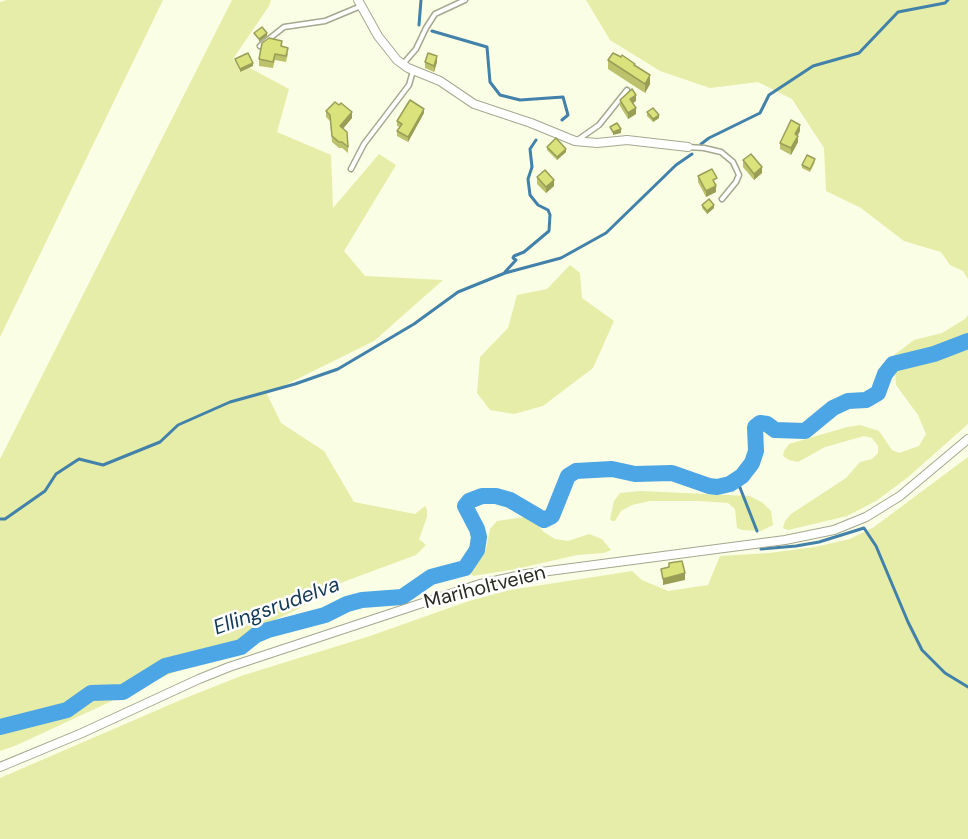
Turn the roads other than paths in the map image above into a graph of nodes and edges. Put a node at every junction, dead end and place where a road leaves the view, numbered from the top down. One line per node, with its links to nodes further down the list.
1 (465, 0): 4 (lane)
2 (360, 3): 3 (lane); 4 (street)
3 (260, 46)
4 (403, 64): 5 (street)
5 (413, 70): 7 (street); 9 (lane)
6 (627, 90): 7 (lane)
7 (575, 141): 8 (street)
8 (687, 147): 10 (lane)
9 (351, 169)
10 (722, 199)
11 (968, 439): 12 (street, Mariholtveien)
12 (0, 767)

